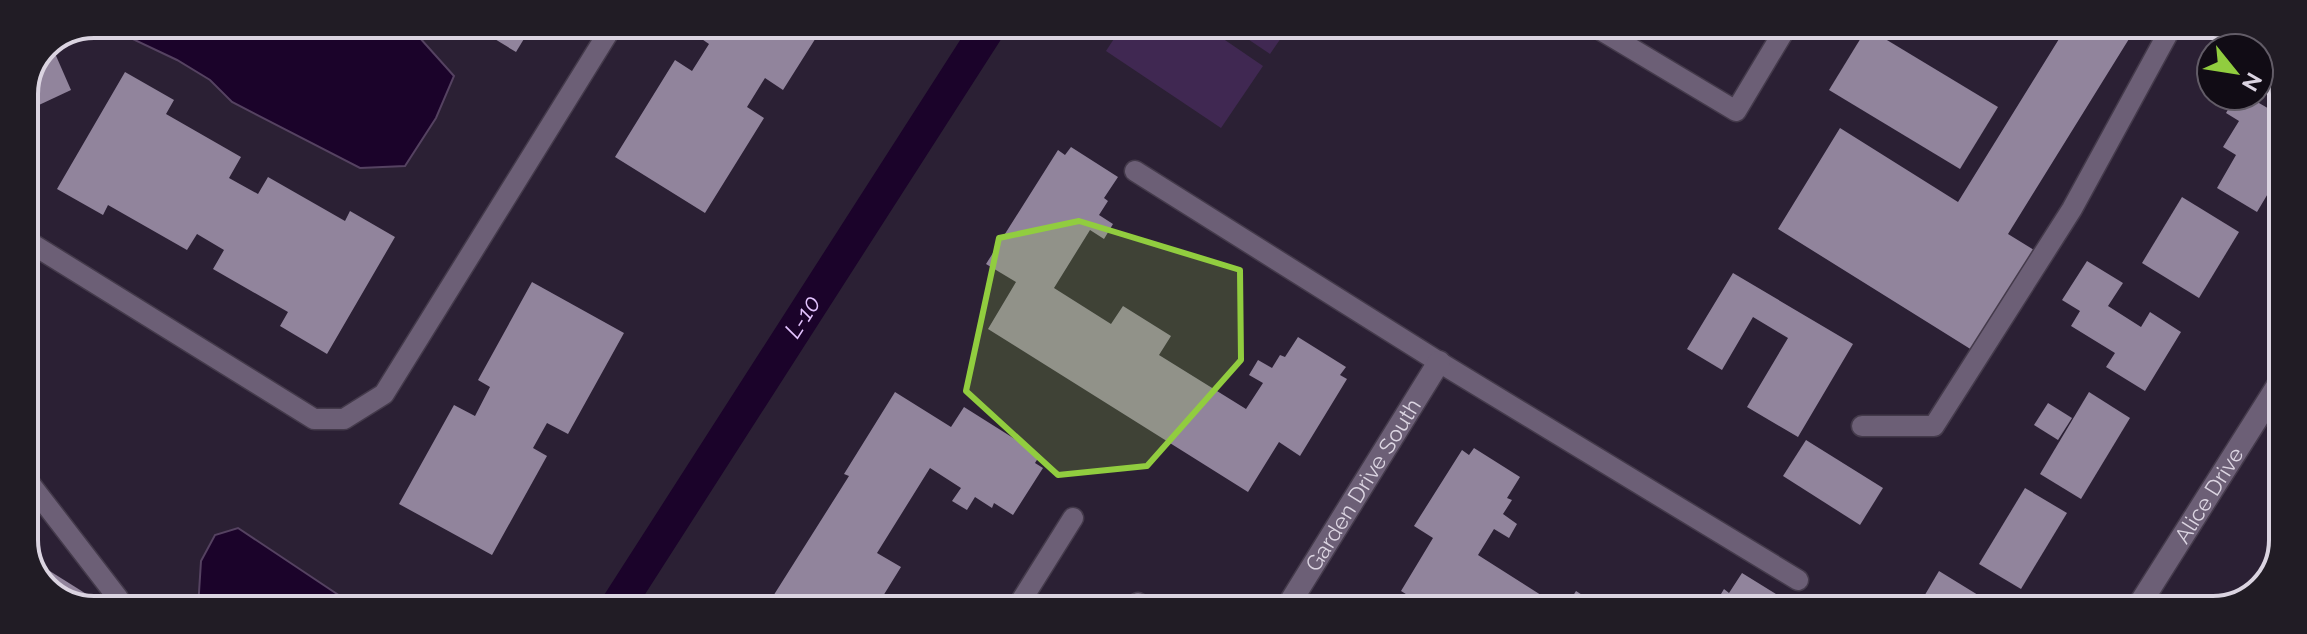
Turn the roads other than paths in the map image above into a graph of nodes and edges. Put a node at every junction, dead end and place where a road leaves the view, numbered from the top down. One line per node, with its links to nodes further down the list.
1 (605, 38): 6 (lane)
2 (1614, 38): 3 (lane)
3 (1780, 38)
4 (2165, 38): 9 (lane)
5 (1135, 171): 7 (lane)
6 (38, 248)
7 (1439, 362): 12 (lane); 15 (street, Garden Drive South)
8 (2269, 400): 16 (street, Alice Drive)
9 (1862, 426)
10 (38, 494): 13 (lane)
11 (1073, 518): 14 (lane)
12 (1798, 580)
13 (116, 596)
14 (1024, 596)
15 (1294, 596)
16 (2145, 596)

